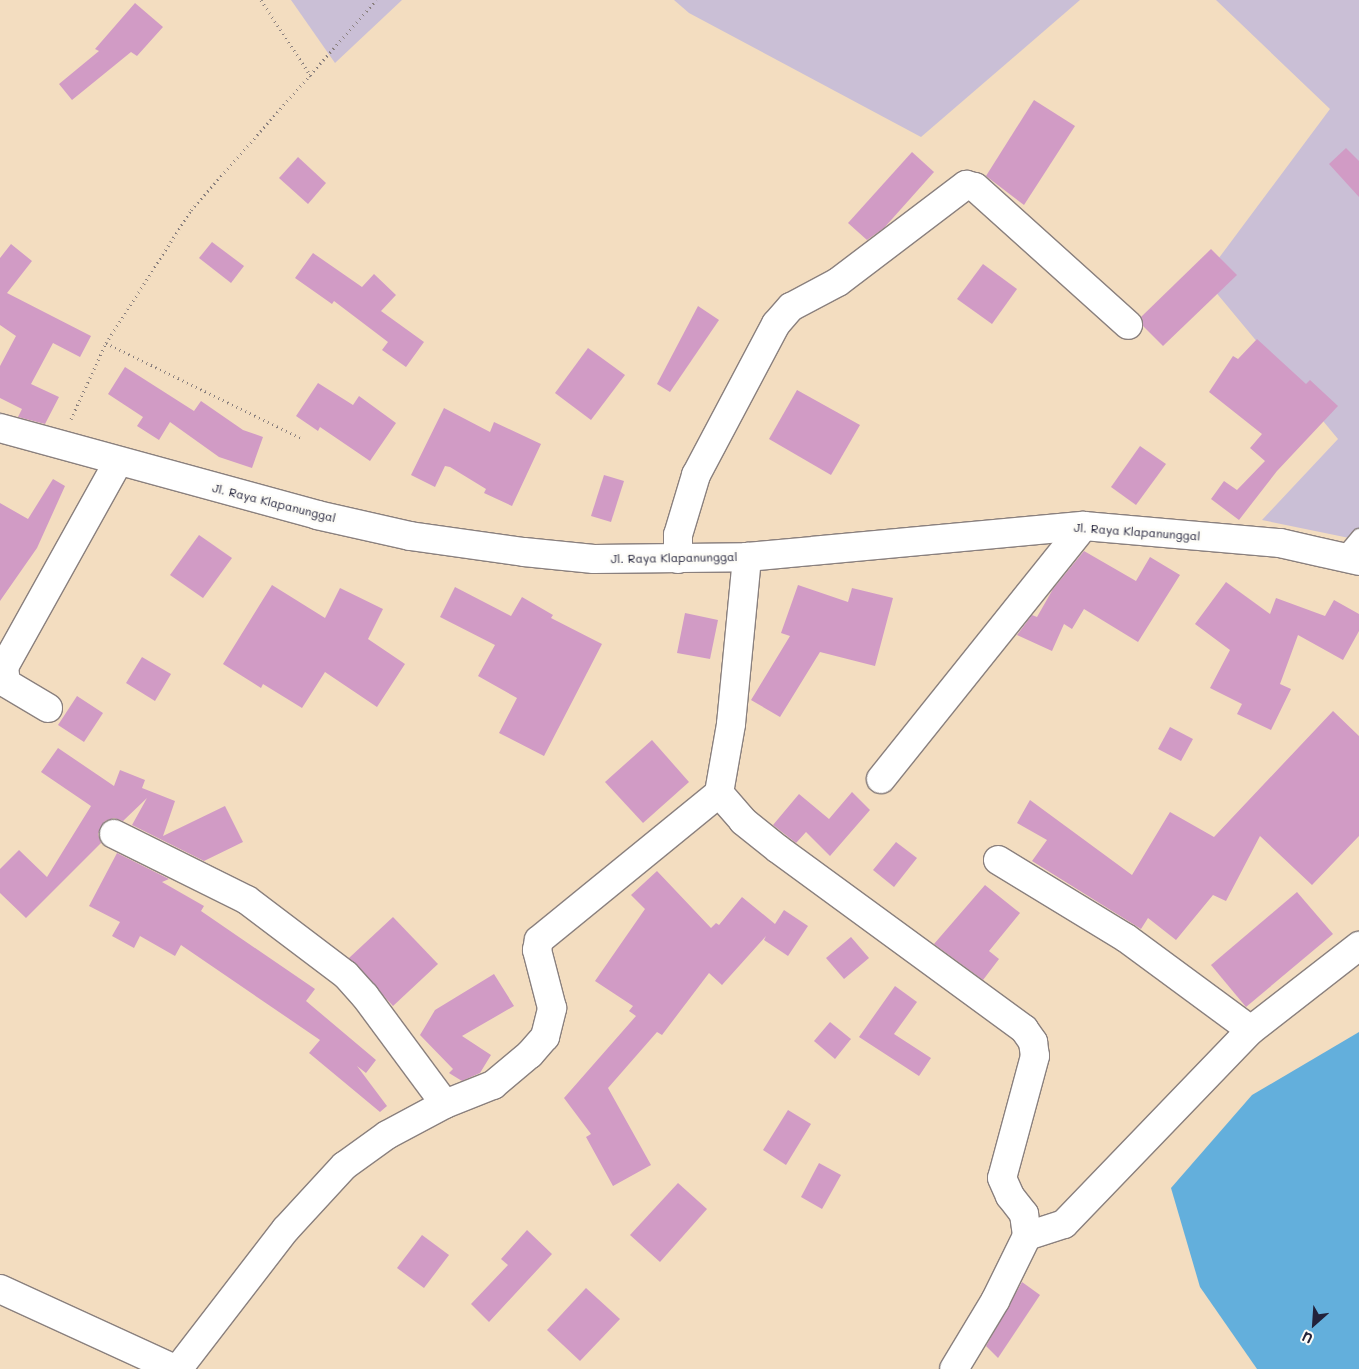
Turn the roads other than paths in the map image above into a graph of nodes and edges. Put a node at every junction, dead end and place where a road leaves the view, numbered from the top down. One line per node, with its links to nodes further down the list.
1 (1128, 325): 7 (street)
2 (0, 428): 3 (street, Jl. Raya Klapanunggal)
3 (118, 462): 7 (street, Jl. Raya Klapanunggal); 8 (street)
4 (1084, 526): 5 (street, Jl. Raya Klapanunggal); 6 (street, Jl. Raya Klapanunggal); 9 (street)
5 (1354, 551)
6 (747, 557): 7 (street, Jl. Raya Klapanunggal); 10 (street)
7 (678, 559)
8 (48, 708)
9 (881, 778)
10 (719, 792): 15 (street); 16 (street)
11 (114, 834): 15 (street)
12 (998, 860): 14 (street)
13 (1359, 946): 14 (street)
14 (1252, 1030): 16 (street)
15 (445, 1104): 18 (street)
16 (1027, 1236): 19 (street)
17 (0, 1289): 18 (street)
18 (176, 1369)
19 (954, 1369)

